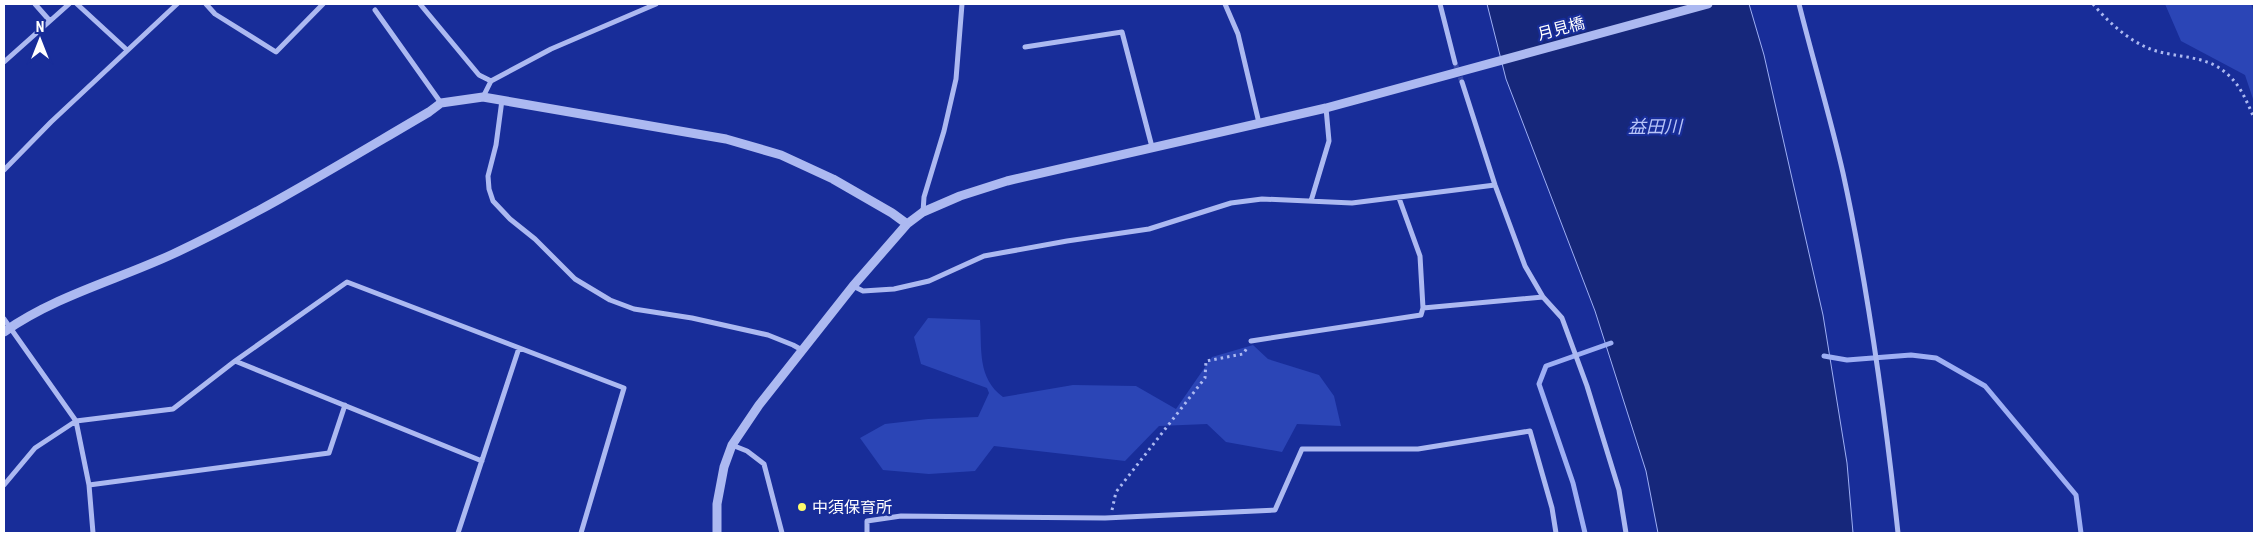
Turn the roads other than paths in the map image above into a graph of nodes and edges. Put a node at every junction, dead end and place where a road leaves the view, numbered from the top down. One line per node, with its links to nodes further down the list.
1 (35, 4): 15 (street)
2 (69, 4): 15 (street)
3 (77, 4): 17 (street)
4 (177, 4): 17 (street)
5 (206, 4): 6 (street)
6 (323, 4)
7 (420, 4): 20 (street)
8 (656, 4): 20 (street)
9 (962, 4): 32 (street)
10 (1225, 4): 26 (street)
11 (1440, 4): 19 (street)
12 (1708, 4): 25 (street, 月見橋)
13 (1799, 4): 57 (street)
14 (375, 10): 24 (street)
15 (50, 21): 18 (street)
16 (1025, 47): 27 (street)
17 (128, 50): 28 (street)
18 (4, 62)
19 (1455, 63)
20 (491, 81): 22 (street)
21 (1462, 82): 29 (street)
22 (483, 97): 23 (street); 24 (street)
23 (502, 100): 33 (street); 41 (street)
24 (441, 103): 38 (street)
25 (1326, 108): 26 (street, 月見橋); 31 (street)
26 (1259, 123): 27 (street, 月見橋)
27 (1152, 147): 32 (street, 月見橋)
28 (4, 170)
29 (1495, 185): 30 (street); 35 (street)
30 (1399, 198): 31 (street); 36 (street)
31 (1311, 201): 34 (street)
32 (923, 212): 33 (street, 月見橋)
33 (907, 224): 34 (street, 月見橋)
34 (853, 286): 41 (street, 月見橋)
35 (1542, 296): 36 (street); 56 (street)
36 (1423, 308): 39 (street)
37 (4, 319): 38 (street)
38 (8, 330): 44 (street)
39 (1251, 341)
40 (519, 348): 42 (street); 46 (street); 51 (street)
41 (802, 350): 45 (street, 月見橋)
42 (234, 360): 43 (street); 44 (street)
43 (345, 405): 46 (street); 48 (street)
44 (76, 421): 47 (street); 48 (street)
45 (732, 445): 52 (street, 月見橋); 53 (street)
46 (482, 461): 50 (street)
47 (4, 485)
48 (89, 485): 49 (street)
49 (93, 533)
50 (458, 533)
51 (581, 533)
52 (717, 533)
53 (782, 533)
54 (867, 533): 55 (street)
55 (1556, 533)
56 (1626, 533)
57 (1898, 533)

